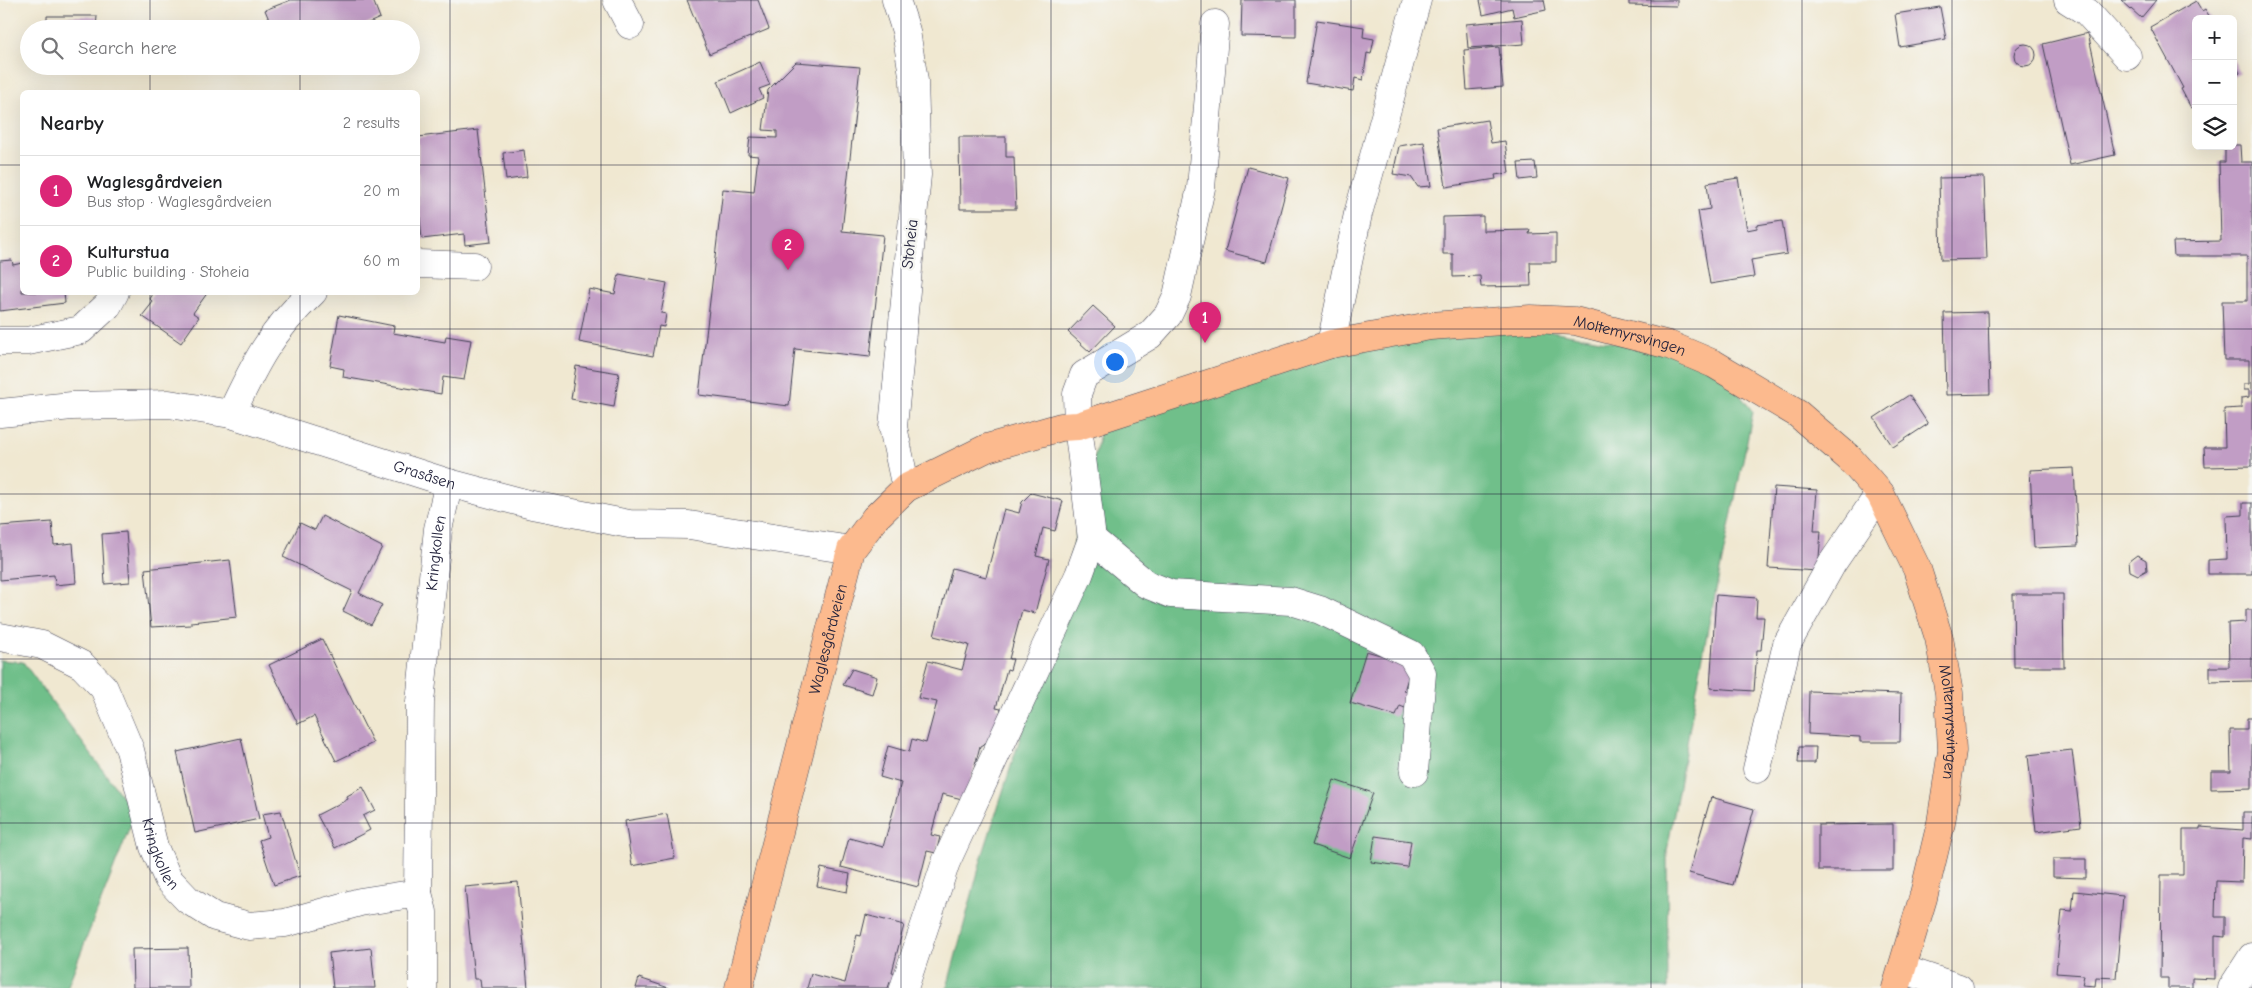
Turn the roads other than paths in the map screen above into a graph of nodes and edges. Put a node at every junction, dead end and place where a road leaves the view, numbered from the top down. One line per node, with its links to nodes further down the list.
1 (616, 0): 6 (street)
2 (896, 0): 18 (street, Stoheia)
3 (1417, 0): 13 (street)
4 (2068, 0): 7 (street)
5 (1215, 24): 16 (street)
6 (630, 25)
7 (2127, 56)
8 (420, 264): 9 (street)
9 (474, 266)
10 (113, 295): 12 (street)
11 (310, 295): 15 (street)
12 (0, 341)
13 (1332, 344): 16 (main road, Waglesgårdveien); 19 (main road, Moltemyrsvingen)
14 (0, 413): 15 (street, Grasåsen)
15 (231, 414): 17 (street, Grasåsen)
16 (1078, 426): 18 (main road, Waglesgårdveien); 20 (street)
17 (449, 483): 21 (street, Grasåsen); 25 (street, Kringkollen)
18 (906, 488): 21 (main road, Waglesgårdveien)
19 (1880, 492): 23 (street); 27 (main road, Moltemyrsvingen)
20 (1092, 539): 24 (street); 30 (street)
21 (851, 550): 29 (main road, Waglesgårdveien)
22 (0, 637): 25 (street, Kringkollen)
23 (1757, 769)
24 (1414, 772)
25 (418, 893): 28 (street, Kringkollen)
26 (2252, 957): 32 (street)
27 (1899, 979): 31 (street)
28 (423, 988)
29 (739, 988)
30 (904, 988)
31 (1959, 988)
32 (2232, 988)

